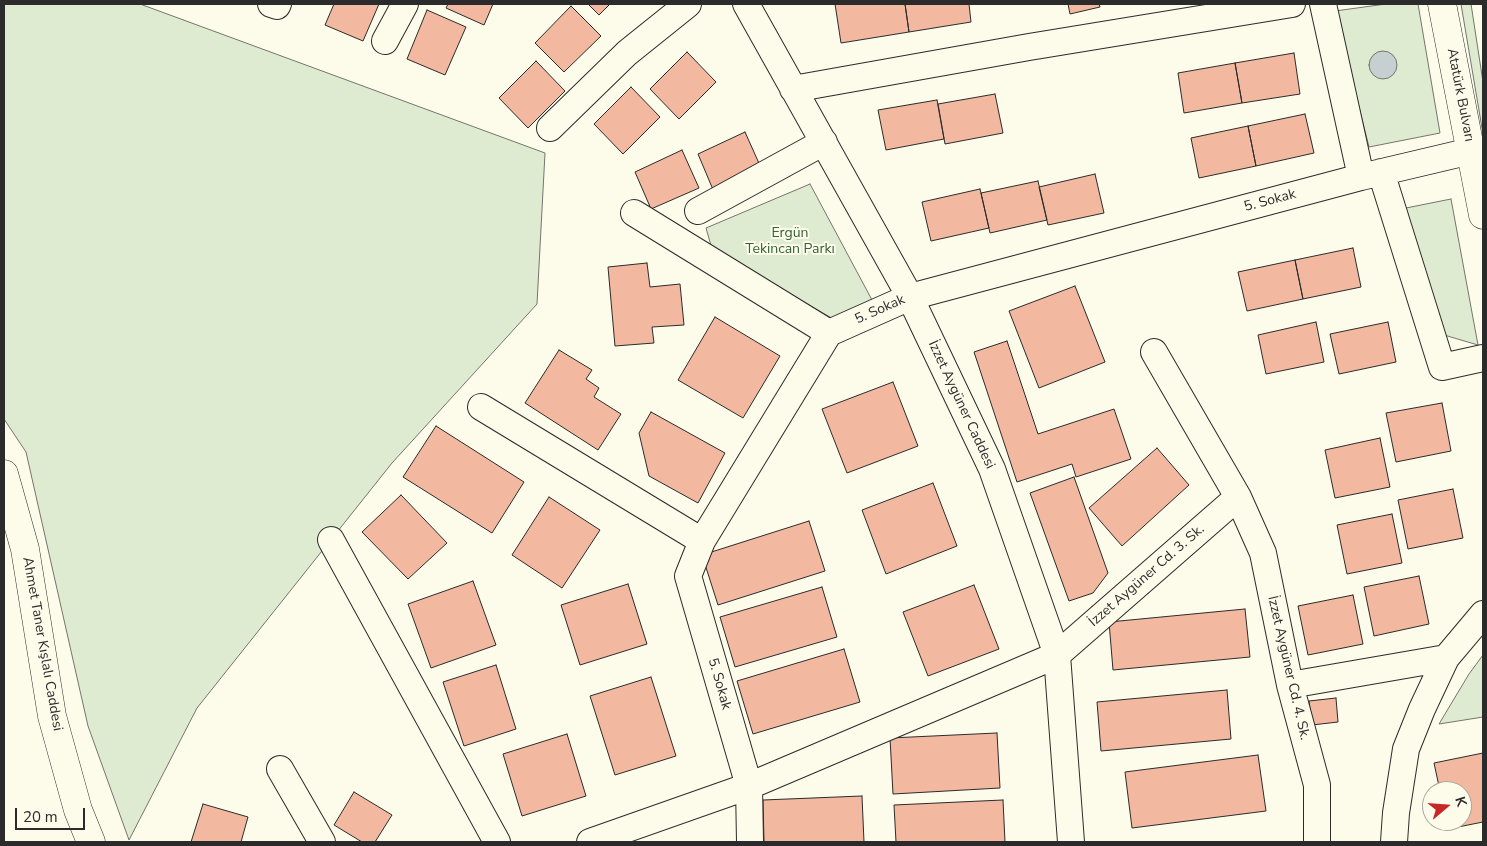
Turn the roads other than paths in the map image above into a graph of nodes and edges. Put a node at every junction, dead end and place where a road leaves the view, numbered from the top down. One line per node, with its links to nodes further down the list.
1 (271, 4): 2 (street)
2 (278, 4)
3 (405, 4): 9 (street)
4 (688, 4): 11 (street)
5 (746, 4): 10 (street, İzzet Aygüner Caddesi)
6 (1292, 4): 10 (street)
7 (1323, 4): 14 (street)
8 (1442, 4): 13 (main road, Atatürk Bulvarı)
9 (385, 41)
10 (793, 89): 12 (street, İzzet Aygüner Caddesi)
11 (550, 128)
12 (824, 142): 15 (street); 18 (street, İzzet Aygüner Caddesi)
13 (1471, 151): 14 (street, 5. Sokak); 17 (main road, Atatürk Bulvarı)
14 (1371, 175): 18 (street, 5. Sokak); 21 (street)
15 (698, 211)
16 (634, 212): 19 (street)
17 (1483, 215)
18 (910, 297): 19 (street, 5. Sokak); 28 (street, İzzet Aygüner Caddesi)
19 (830, 333): 26 (street, 5. Sokak)
20 (1154, 352): 24 (street, İzzet Aygüner Cd. 4. Sk.)
21 (1483, 358)
22 (481, 407): 26 (street)
23 (4, 474): 33 (main road, Ahmet Taner Kışlalı Caddesi)
24 (1238, 497): 28 (street, İzzet Aygüner Cd. 3. Sk.); 30 (street, İzzet Aygüner Cd. 4. Sk.)
25 (331, 540): 35 (street)
26 (702, 541): 32 (street, 5. Sokak)
27 (1483, 614): 29 (street)
28 (1057, 655): 32 (street, İzzet Aygüner Cd. 3. Sk.); 38 (street, İzzet Aygüner Caddesi)
29 (1446, 658): 30 (street); 40 (street)
30 (1290, 685): 39 (street, İzzet Aygüner Cd. 4. Sk.)
31 (280, 769): 34 (street)
32 (749, 786): 36 (street, İzzet Aygüner Cd. 3. Sk.); 37 (street, 5. Sokak)
33 (91, 842)
34 (322, 842)
35 (497, 842)
36 (590, 842)
37 (750, 842)
38 (1070, 842)
39 (1317, 842)
40 (1394, 842)

